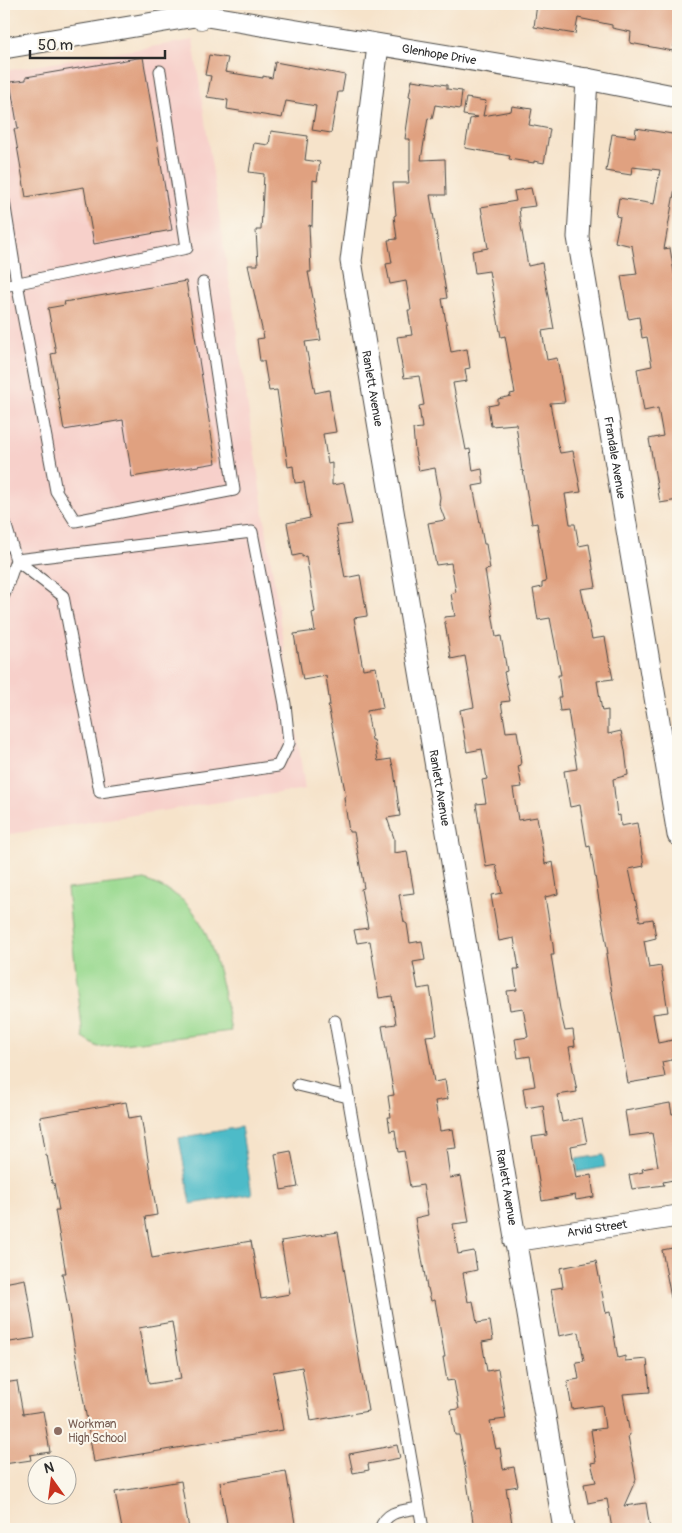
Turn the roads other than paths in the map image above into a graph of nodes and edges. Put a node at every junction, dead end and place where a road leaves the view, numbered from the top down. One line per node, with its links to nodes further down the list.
1 (200, 9): 2 (street, Glenhope Drive); 3 (street, Glenhope Drive)
2 (378, 46): 5 (street, Glenhope Drive); 19 (street, Ranlett Avenue)
3 (4, 48)
4 (160, 71): 8 (lane)
5 (587, 79): 6 (street, Glenhope Drive); 14 (street, Frandale Avenue)
6 (678, 97)
7 (4, 201): 8 (lane)
8 (17, 283): 9 (lane); 10 (lane)
9 (203, 283)
10 (4, 286)
11 (4, 519): 12 (lane)
12 (16, 560): 12 (lane); 13 (lane)
13 (4, 595)
14 (678, 835)
15 (335, 1021): 17 (lane)
16 (298, 1085): 17 (lane)
17 (348, 1097): 20 (lane)
18 (678, 1216): 19 (street, Arvid Street)
19 (514, 1241): 23 (street, Ranlett Avenue)
20 (419, 1508): 21 (lane); 22 (lane)
21 (380, 1529)
22 (424, 1529)
23 (564, 1529)

